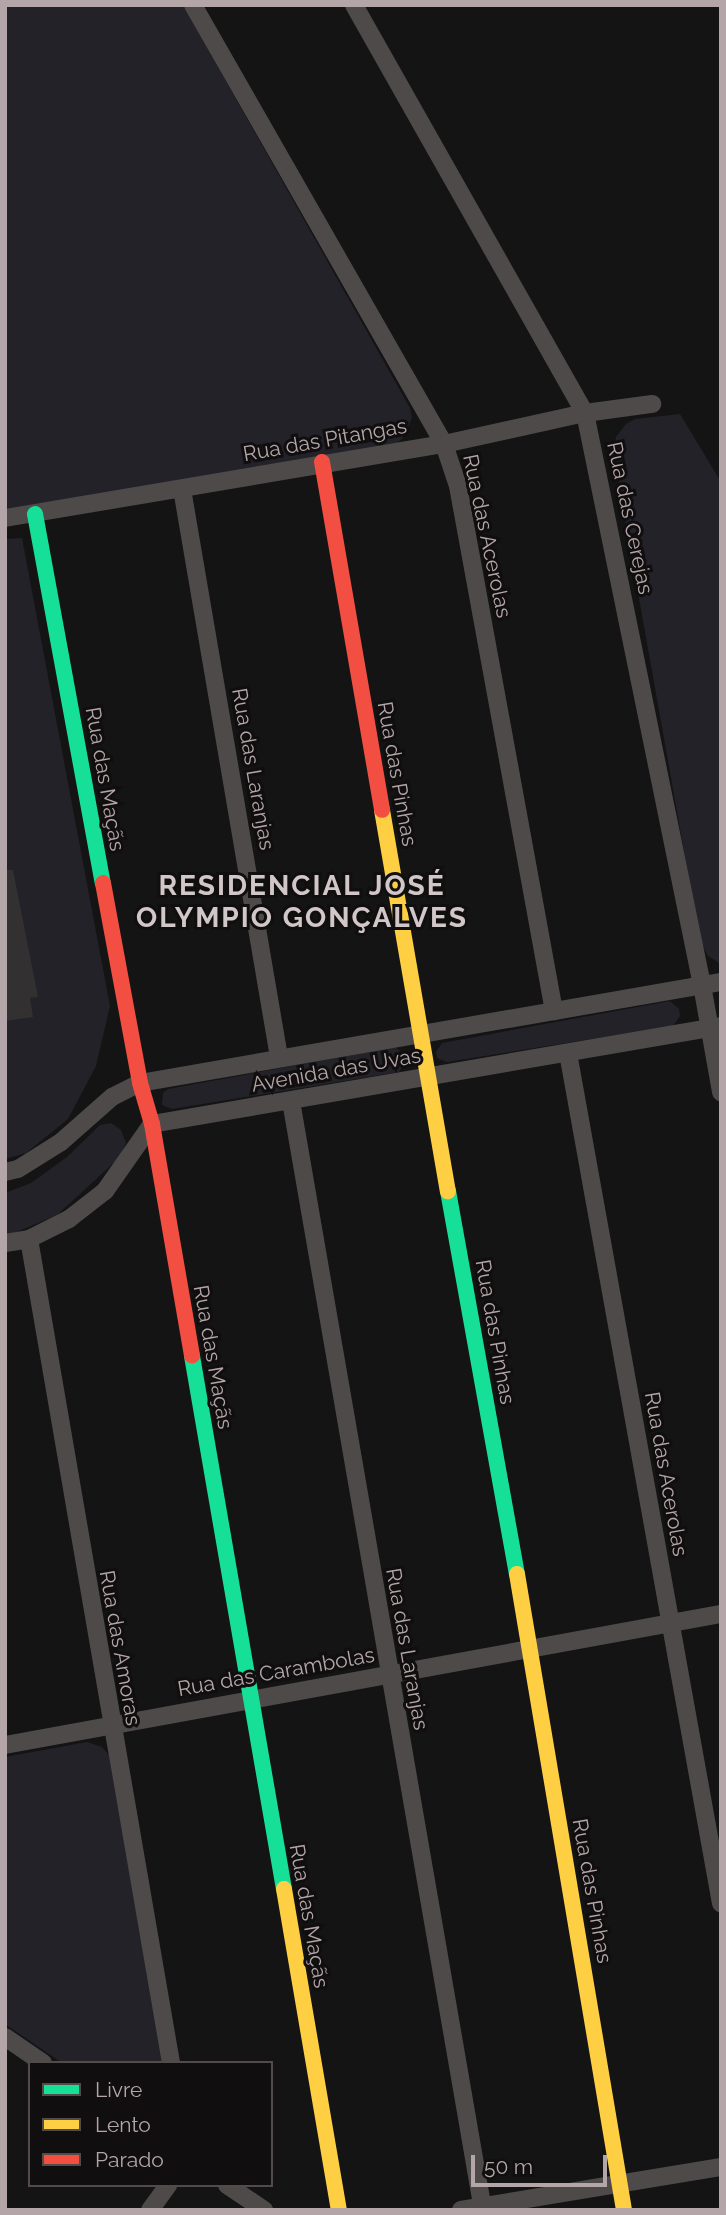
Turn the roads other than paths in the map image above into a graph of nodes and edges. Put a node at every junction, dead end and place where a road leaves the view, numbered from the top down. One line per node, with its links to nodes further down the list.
1 (193, 5): 5 (street, Rua das Acerolas)
2 (354, 5): 4 (street, Rua das Cerejas)
3 (652, 404): 4 (street, Rua das Pitangas)
4 (585, 413): 5 (street, Rua das Pitangas); 11 (street, Rua das Cerejas)
5 (444, 444): 6 (street, Rua das Pitangas); 12 (street, Rua das Acerolas)
6 (322, 462): 7 (street, Rua das Pitangas); 14 (street, Rua das Pinhas)
7 (182, 489): 8 (street, Rua das Pitangas); 16 (street, Rua das Laranjas)
8 (35, 514): 9 (street, Rua das Pitangas); 18 (street, Rua das Maçãs)
9 (5, 518)
10 (721, 982): 11 (street, Avenida das Uvas)
11 (702, 985): 12 (street, Avenida das Uvas); 13 (street, Rua das Cerejas)
12 (554, 1010): 14 (street, Avenida das Uvas)
13 (715, 1027): 15 (street, Avenida das Uvas); 19 (street, Rua das Cerejas)
14 (420, 1034): 16 (street, Avenida das Uvas); 17 (street, Rua das Pinhas)
15 (568, 1053): 17 (street, Avenida das Uvas); 26 (street, Rua das Acerolas)
16 (278, 1057): 18 (street, Avenida das Uvas)
17 (428, 1077): 20 (street, Avenida das Uvas); 27 (street, Rua das Pinhas)
18 (140, 1083): 21 (street, Rua das Maçãs); 22 (street, Avenida das Uvas)
19 (721, 1092)
20 (291, 1101): 21 (street, Avenida das Uvas); 28 (street, Rua das Laranjas)
21 (152, 1124): 23 (street); 29 (street, Rua das Maçãs)
22 (5, 1172)
23 (29, 1239): 24 (street); 30 (street, Rua das Amoras)
24 (5, 1243)
25 (721, 1614): 26 (street, Rua das Carambolas)
26 (669, 1623): 27 (street, Rua das Carambolas); 32 (street, Rua das Acerolas)
27 (530, 1649): 28 (street, Rua das Carambolas); 37 (street, Rua das Pinhas)
28 (388, 1675): 29 (street, Rua das Carambolas); 40 (street, Rua das Laranjas)
29 (250, 1700): 30 (street, Rua das Carambolas); 43 (street, Rua das Maçãs)
30 (110, 1726): 31 (street, Rua das Carambolas); 35 (street, Rua das Amoras)
31 (5, 1745)
32 (721, 1903)
33 (5, 2038): 34 (street)
34 (40, 2061)
35 (171, 2061)
36 (721, 2167): 37 (street)
37 (620, 2183): 40 (street); 45 (street, Rua das Pinhas)
38 (167, 2187): 41 (street)
39 (230, 2187): 42 (street)
40 (482, 2205): 44 (street)
41 (150, 2210)
42 (264, 2210)
43 (339, 2210)
44 (461, 2210)
45 (624, 2210)

